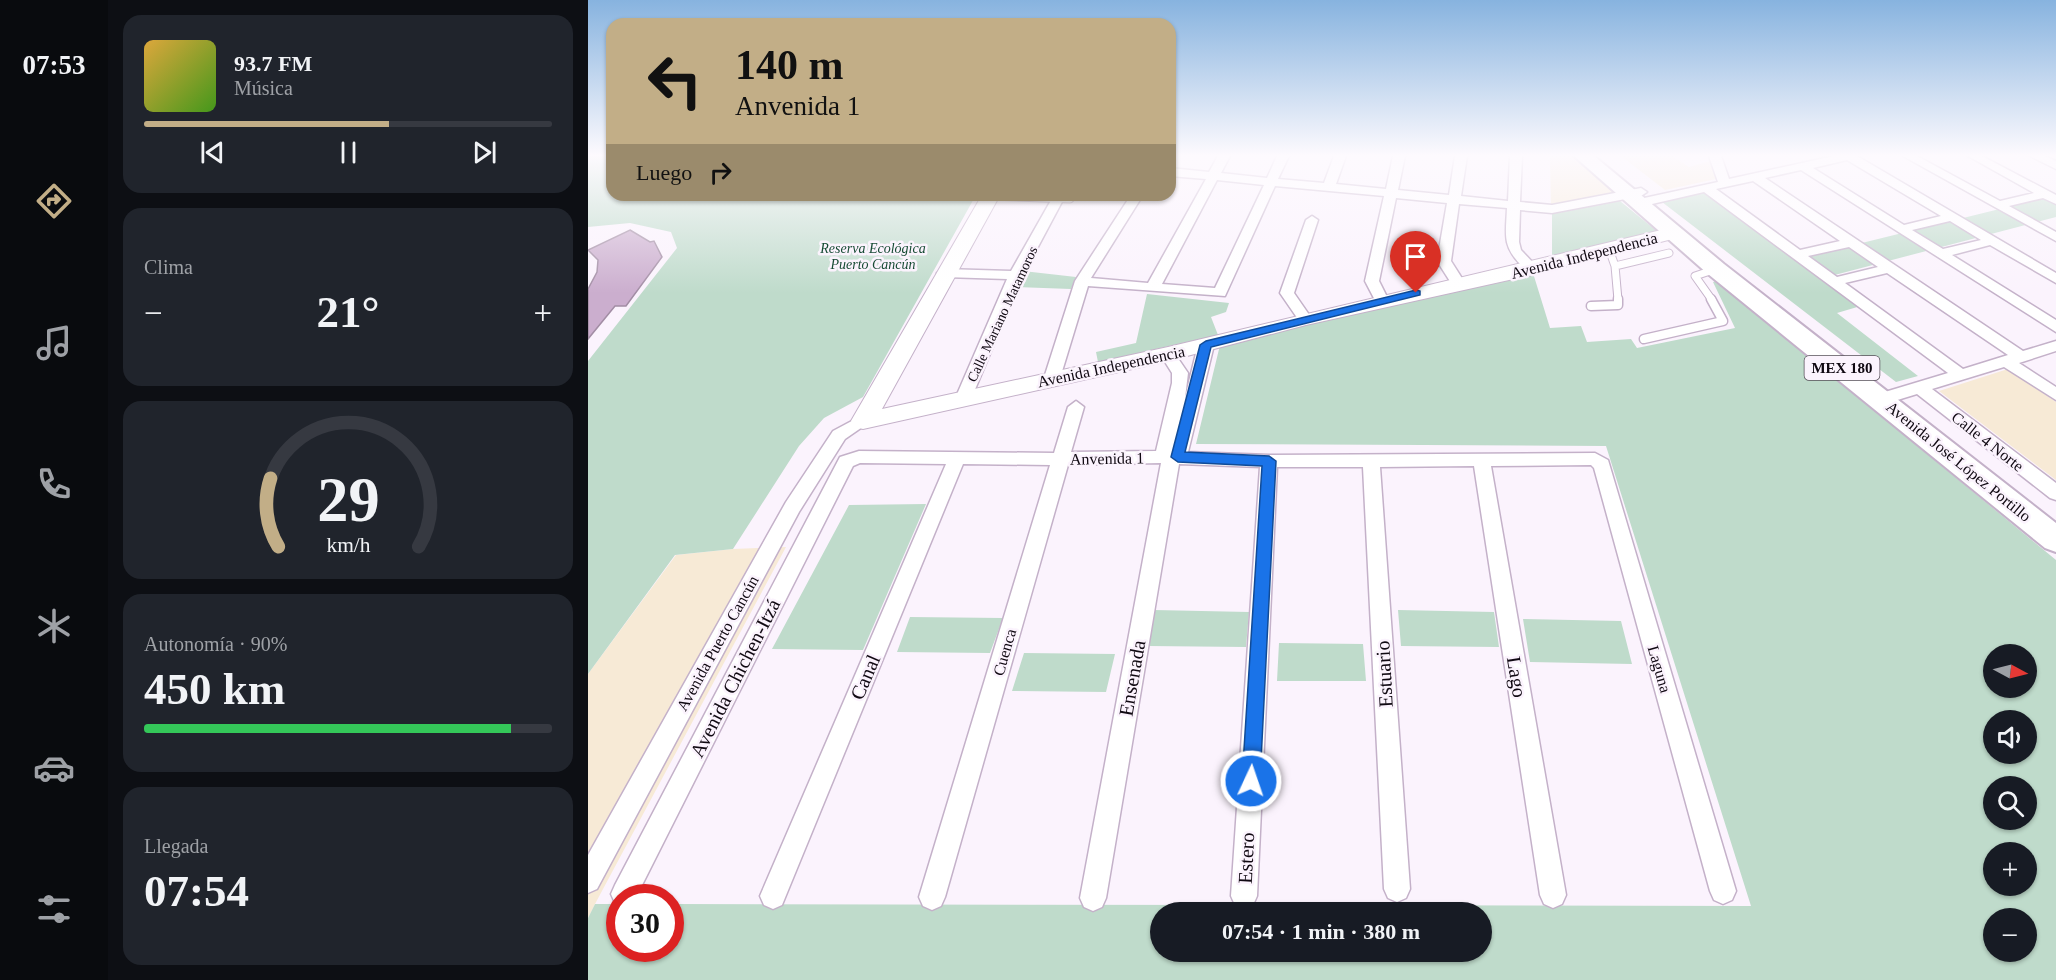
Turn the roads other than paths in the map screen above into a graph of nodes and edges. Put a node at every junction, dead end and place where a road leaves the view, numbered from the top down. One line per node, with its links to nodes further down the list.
1 (996, 202): 35 (street)
2 (1063, 202): 36 (street, Calle Mariano Matamoros)
3 (1133, 202): 39 (street)
4 (1199, 202): 42 (street)
5 (1262, 202): 42 (street)
6 (1388, 202): 43 (street)
7 (1454, 202): 41 (street)
8 (1481, 202): 19 (street)
9 (1514, 202): 19 (street)
10 (1607, 202): 19 (street)
11 (1643, 202): 29 (main road, Avenida José López Portillo / MEX 180)
12 (1645, 202): 56 (main road, Avenida José López Portillo / MEX 180)
13 (1725, 202): 31 (street)
14 (1791, 202): 28 (street)
15 (1859, 202): 25 (street)
16 (1926, 202): 21 (street)
17 (1993, 202): 20 (street)
18 (2020, 202): 20 (street)
19 (1514, 205): 33 (street)
20 (1999, 205): 24 (street)
21 (1952, 217): 25 (street); 27 (street)
22 (1312, 220): 45 (street)
23 (2056, 224): 24 (street)
24 (2040, 228): 26 (street)
25 (1902, 229): 30 (street)
26 (2056, 237)
27 (1992, 241): 30 (street); 37 (street)
28 (1851, 242): 31 (street); 34 (street)
29 (1672, 243): 32 (street, Avenida Independencia); 38 (main road, Avenida José López Portillo / MEX 180)
30 (1941, 254): 46 (street)
31 (1797, 255): 40 (street)
32 (1612, 257): 33 (street, Avenida Independencia); 44 (lane)
33 (1532, 268): 41 (street, Avenida Independencia)
34 (1889, 268): 40 (street); 51 (street)
35 (944, 273): 36 (street); 59 (street)
36 (1017, 275): 57 (street, Calle Mariano Matamoros)
37 (2056, 279)
38 (1719, 280): 47 (lane); 56 (main road, Avenida José López Portillo / MEX 180)
39 (1082, 281): 42 (street); 53 (street)
40 (1834, 282): 52 (street)
41 (1458, 283): 43 (street, Avenida Independencia)
42 (1153, 287)
43 (1383, 301): 45 (street, Avenida Independencia)
44 (1591, 306)
45 (1305, 319): 48 (street, Avenida Independencia)
46 (2056, 327)
47 (1644, 339)
48 (1206, 345): 50 (street, Avenida Independencia); 60 (street, Ensenada)
49 (2056, 346): 51 (street)
50 (1168, 354): 53 (street, Avenida Independencia); 60 (street, Ensenada)
51 (2014, 360): 52 (street); 55 (street)
52 (1962, 376): 54 (street)
53 (1052, 378): 57 (street, Avenida Independencia)
54 (1920, 388): 56 (street); 68 (street, Calle 4 Norte)
55 (2056, 395)
56 (1887, 397): 69 (main road, Avenida José López Portillo / MEX 180); 70 (main road, Avenida José López Portillo / MEX 180)
57 (963, 399): 59 (street, Avenida Independencia)
58 (1076, 408): 63 (street, Cuenca)
59 (862, 421): 71 (street, Avenida Puerto Cancún)
60 (1170, 457): 63 (street, Anvenida 1); 66 (street, Anvenida 1); 79 (street, Ensenada)
61 (1586, 457): 65 (street, Anvenida 1); 74 (street, Laguna)
62 (957, 459): 63 (street, Anvenida 1); 67 (street, Anvenida 1); 76 (street, Canal)
63 (1060, 459): 78 (street, Cuenca)
64 (1371, 459): 65 (street, Anvenida 1); 66 (street, Anvenida 1); 73 (street, Estuario)
65 (1481, 459): 75 (street, Lago)
66 (1269, 461): 77 (street, Estero)
67 (846, 462): 72 (street, Avenida Chichen-Itzá)
68 (2056, 493)
69 (2056, 524)
70 (2056, 540)
71 (588, 880)
72 (629, 884)
73 (1397, 890)
74 (1723, 891)
75 (1554, 895)
76 (773, 896)
77 (1244, 896)
78 (932, 897)
79 (1093, 898)

